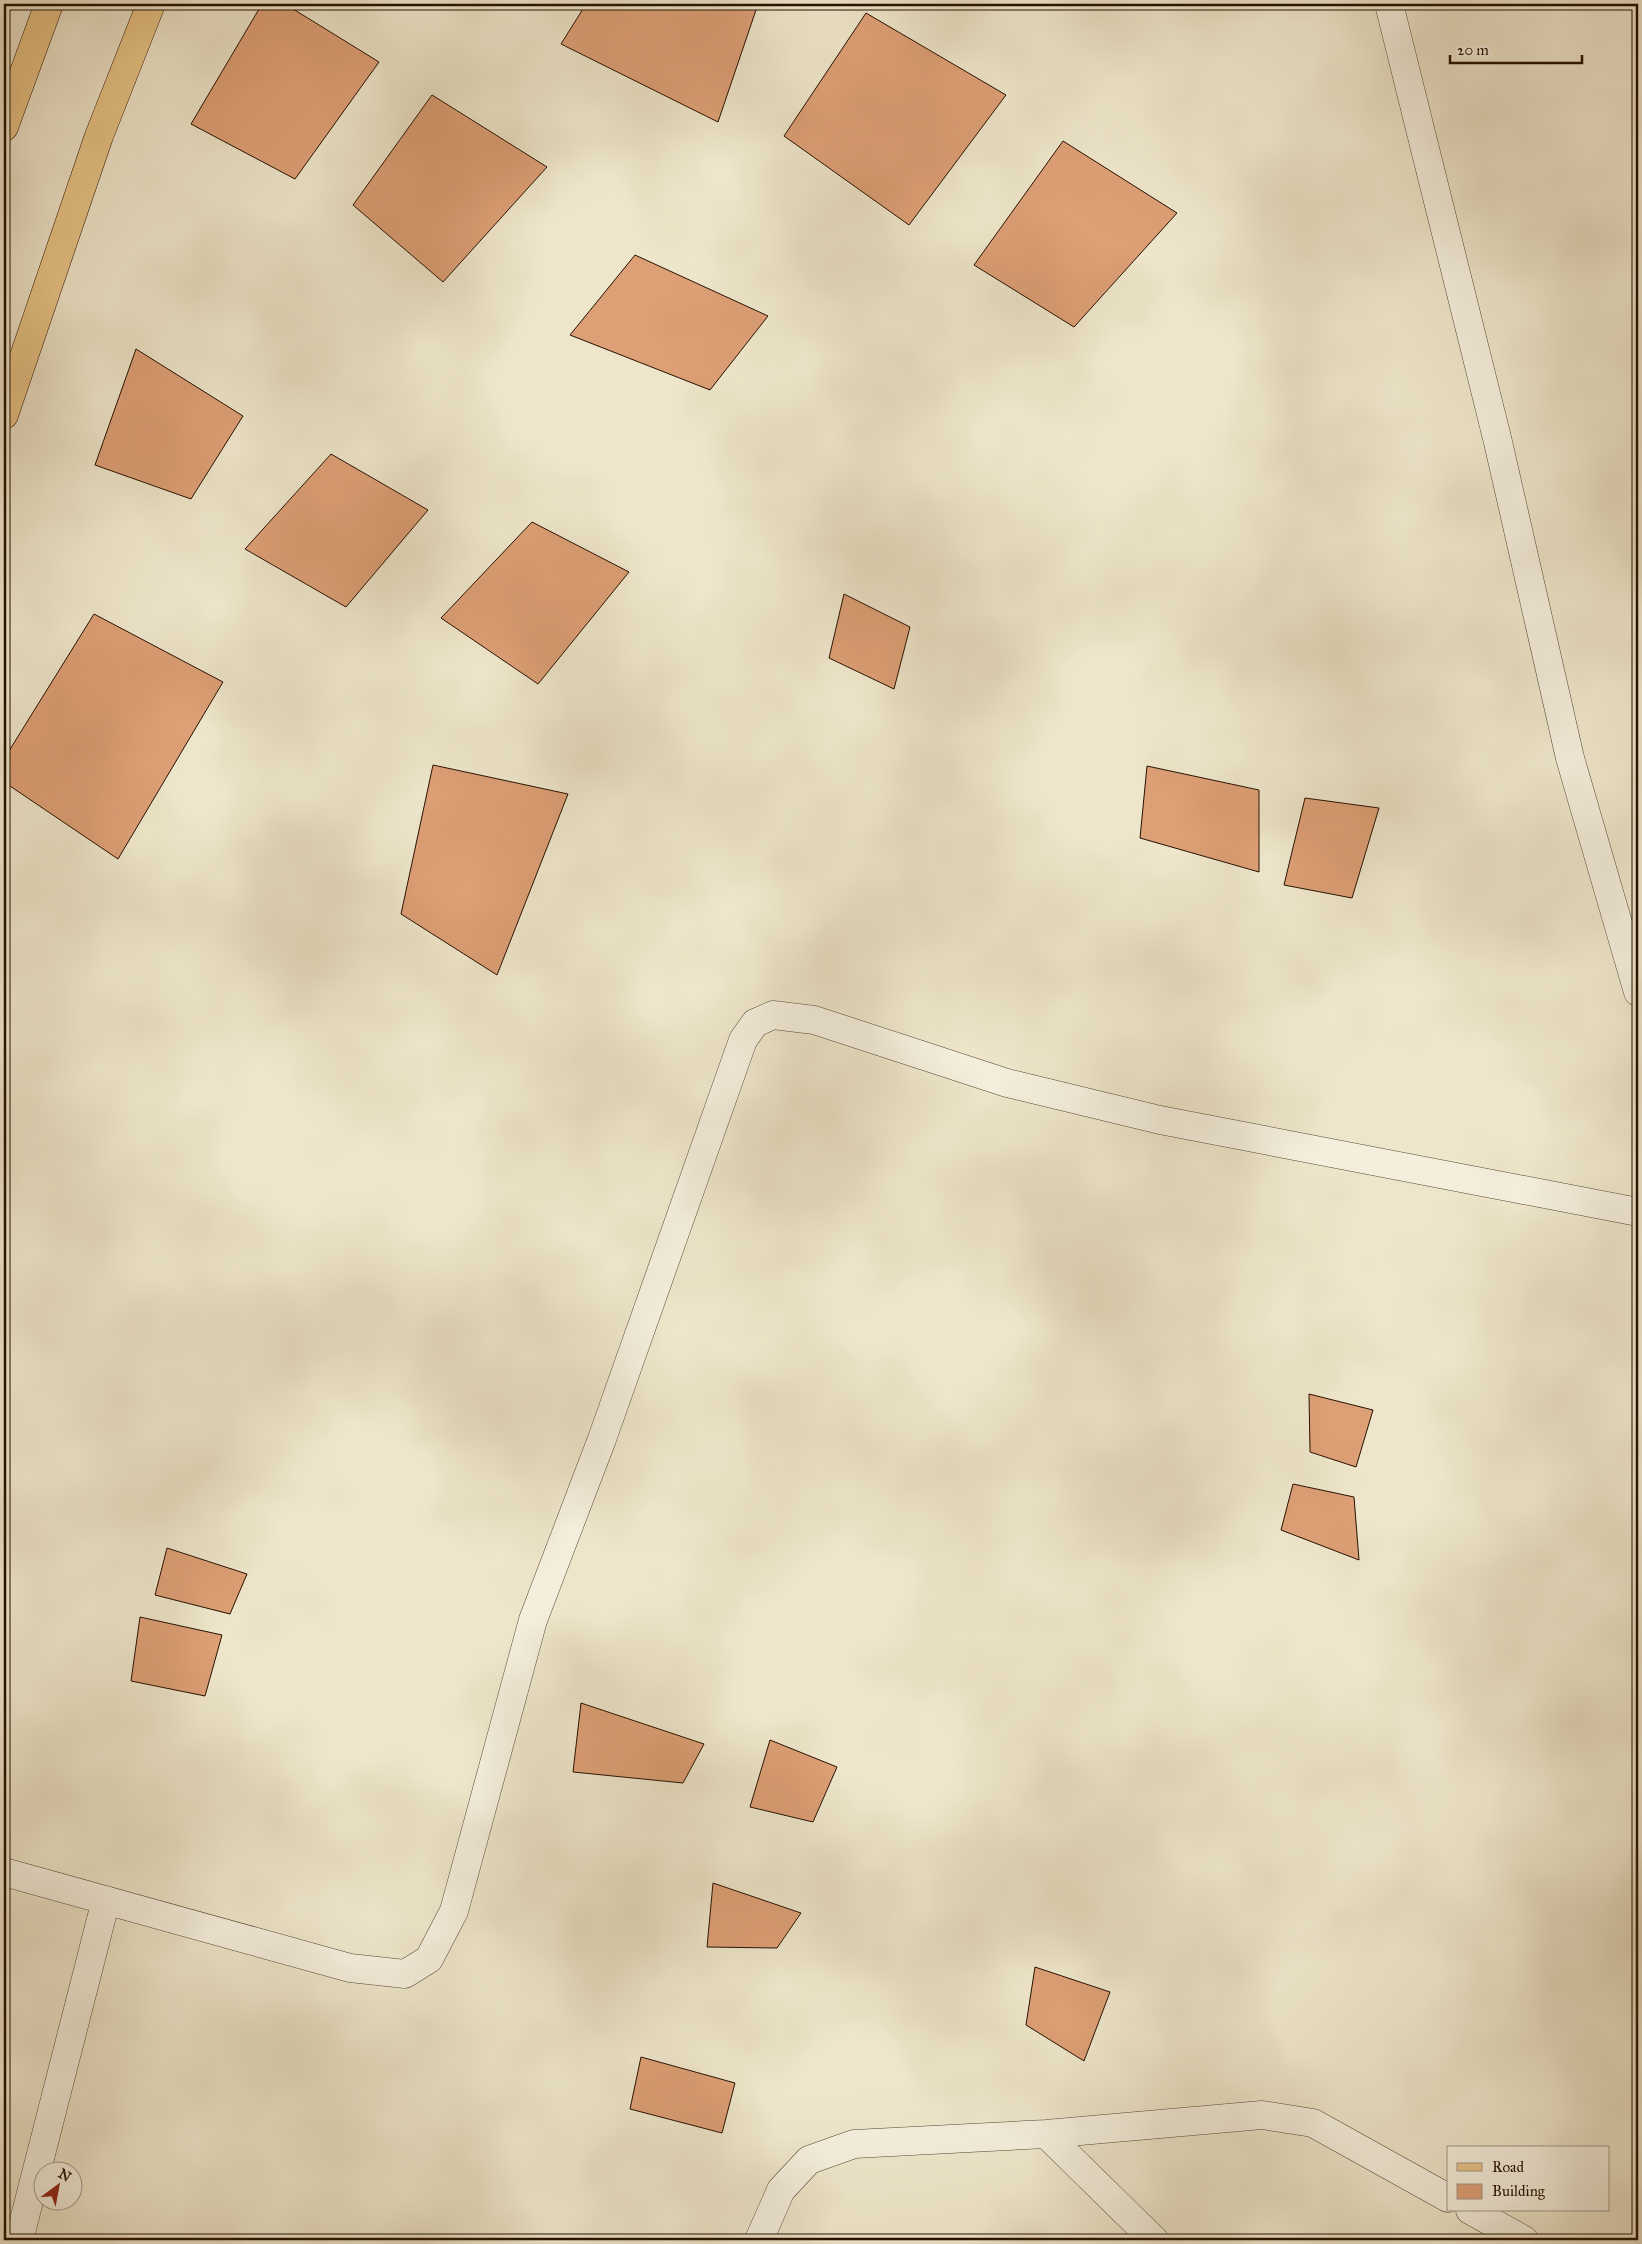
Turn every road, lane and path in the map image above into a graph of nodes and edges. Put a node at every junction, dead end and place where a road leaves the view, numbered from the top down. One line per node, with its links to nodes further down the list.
1 (49, 4): 4 (main road)
2 (150, 4): 5 (main road)
3 (1389, 4): 6 (street)
4 (4, 126)
5 (4, 415)
6 (1638, 992)
7 (1638, 1212): 9 (street)
8 (4, 1872): 9 (street)
9 (106, 1900): 13 (street)
10 (1046, 2134): 11 (street); 14 (street); 15 (street)
11 (1447, 2197)
12 (1474, 2212): 16 (street)
13 (19, 2240)
14 (758, 2240)
15 (1154, 2240)
16 (1524, 2240)

